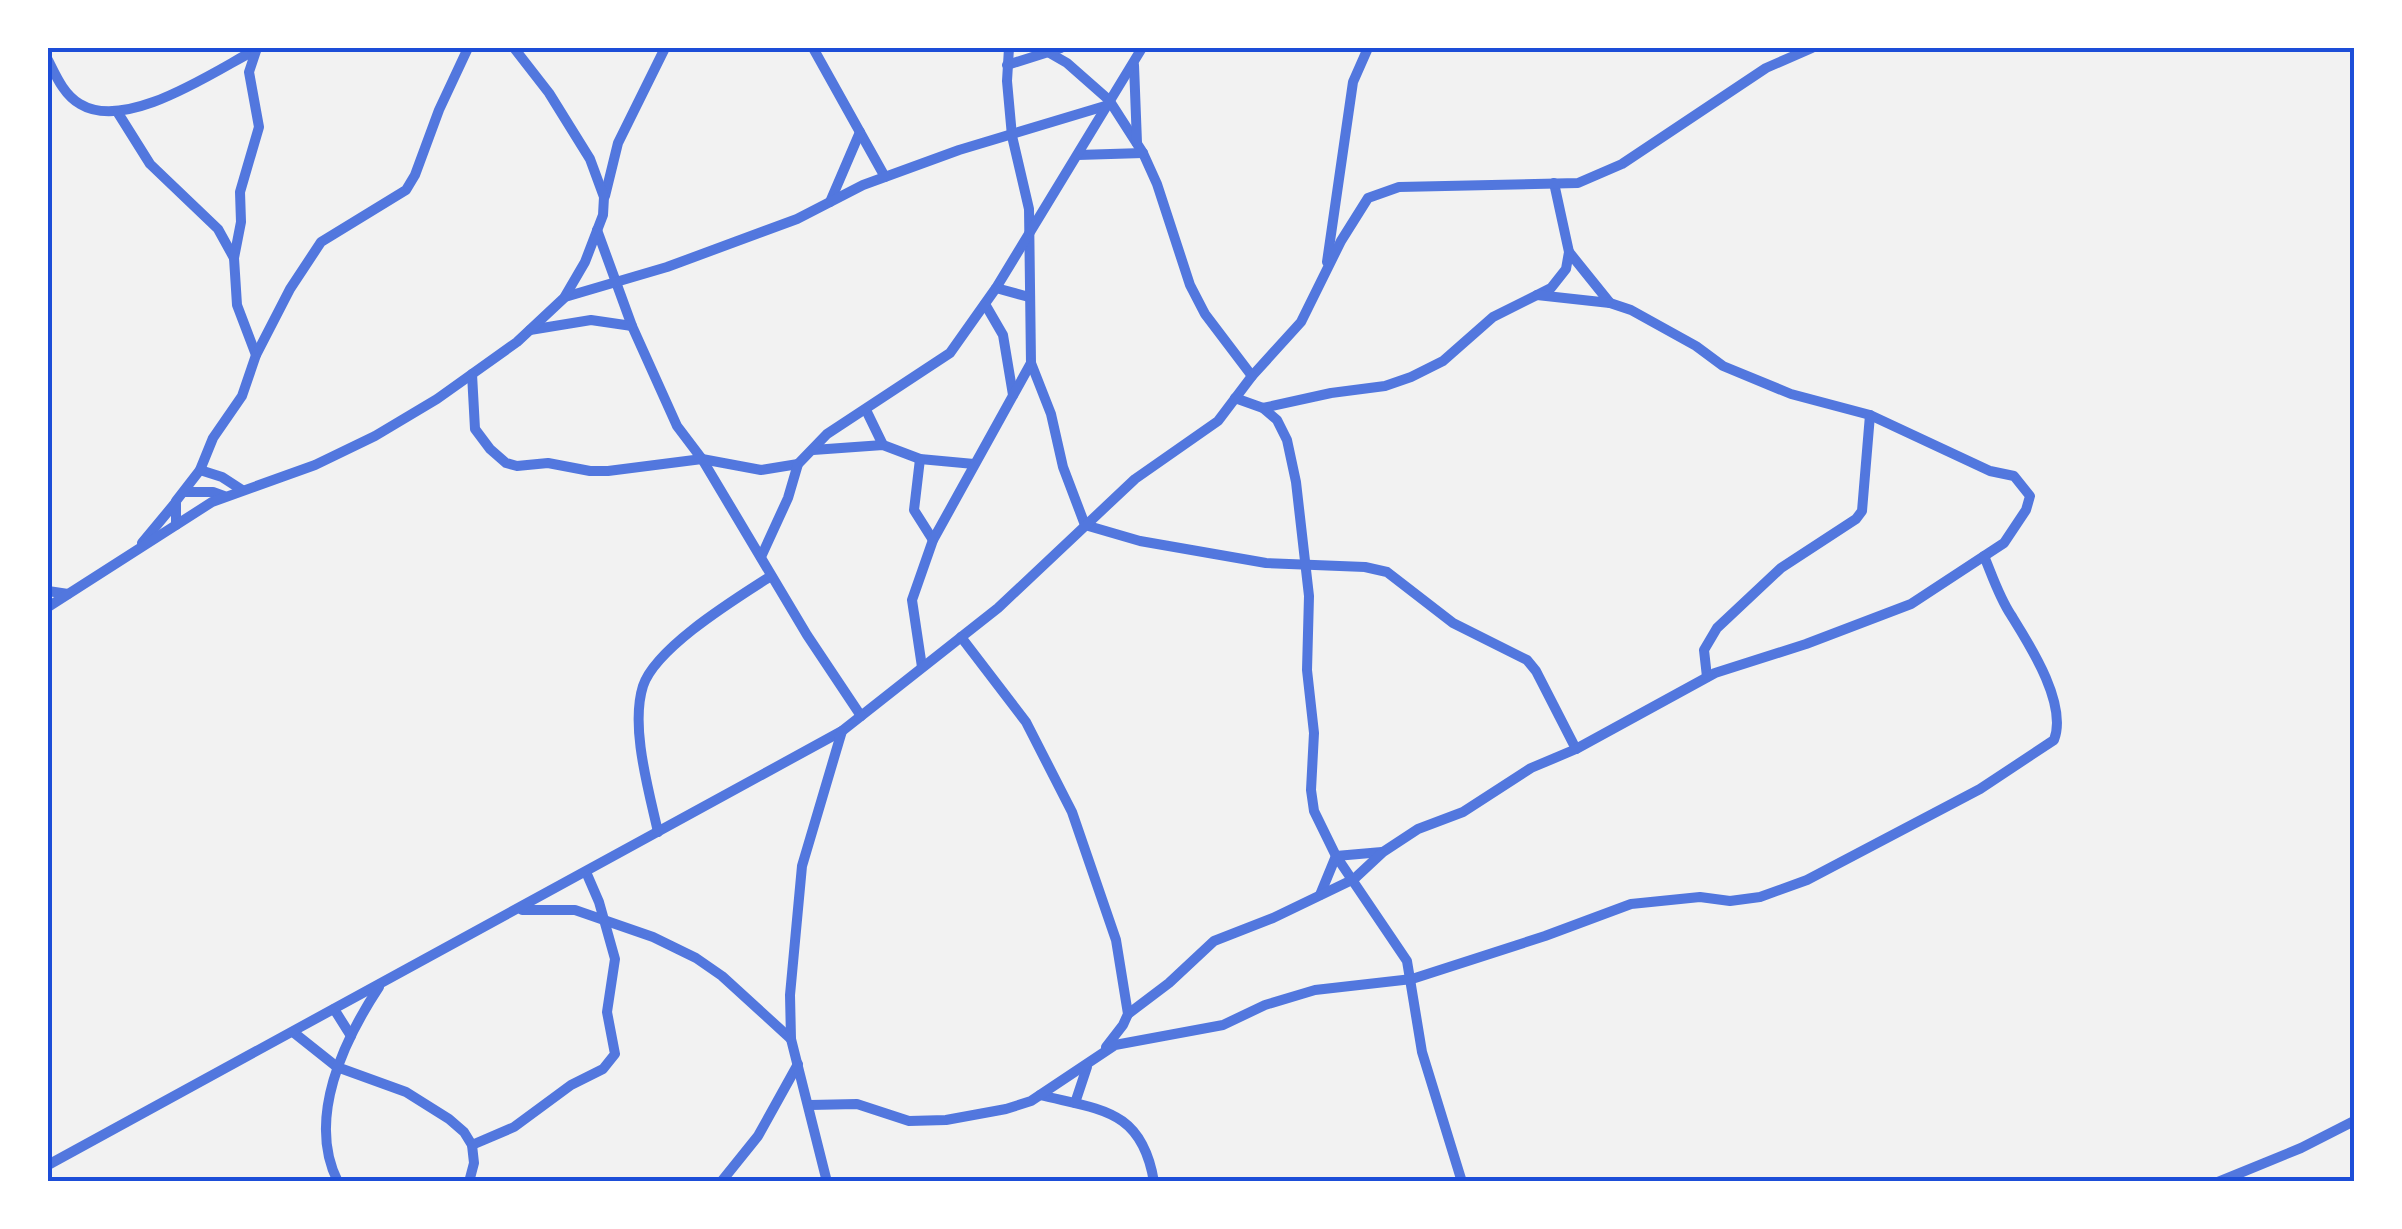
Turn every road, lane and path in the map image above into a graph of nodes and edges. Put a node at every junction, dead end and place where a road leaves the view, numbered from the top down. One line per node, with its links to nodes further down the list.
1 (514, 48): 23 (street)
2 (665, 48): 23 (street)
3 (813, 48): 17 (street)
4 (1009, 48): 13 (street)
5 (1061, 48): 11 (street)
6 (1142, 48): 14 (street)
7 (1368, 48): 31 (street)
8 (1812, 48): 22 (street)
9 (256, 49): 16 (street); 25 (street)
10 (466, 49): 41 (street)
11 (1044, 51): 13 (street); 15 (street)
12 (48, 60): 16 (street)
13 (1007, 65): 18 (street)
14 (1134, 65): 15 (street); 19 (street)
15 (1107, 103): 18 (street); 19 (street); 20 (street)
16 (118, 113): 26 (street)
17 (860, 132): 21 (street); 24 (street)
18 (1012, 136): 21 (street); 27 (street)
19 (1140, 148): 20 (street); 44 (street)
20 (1078, 155): 27 (street)
21 (885, 178): 24 (street)
22 (1554, 183): 29 (street); 31 (street)
23 (604, 197): 28 (street)
24 (830, 203): 32 (street)
25 (241, 222): 26 (street); 30 (street)
26 (218, 229): 30 (street)
27 (1029, 229): 33 (street); 35 (street)
28 (597, 230): 32 (street); 36 (street)
29 (1569, 252): 34 (street); 37 (street)
30 (234, 258): 41 (street)
31 (1326, 272): 44 (street)
32 (617, 282): 36 (street); 39 (street)
33 (996, 288): 35 (street); 38 (street)
34 (1538, 295): 37 (street); 47 (street)
35 (1029, 297): 42 (street)
36 (564, 298): 40 (street)
37 (1610, 302): 49 (street)
38 (985, 304): 45 (street); 48 (street)
39 (632, 326): 40 (street); 52 (street)
40 (529, 330): 43 (street)
41 (256, 355): 56 (street)
42 (1032, 363): 45 (street); 61 (street)
43 (472, 374): 52 (street); 57 (street)
44 (1252, 376): 46 (street)
45 (1013, 396): 55 (street)
46 (1235, 398): 47 (street); 61 (street)
47 (1263, 408): 66 (street)
48 (866, 410): 50 (street); 51 (street)
49 (1870, 416): 64 (street); 73 (street)
50 (882, 445): 51 (street); 53 (street)
51 (812, 450): 54 (street)
52 (702, 458): 54 (street); 65 (street)
53 (920, 458): 55 (street); 62 (street)
54 (798, 464): 65 (street)
55 (974, 464): 62 (street)
56 (200, 470): 57 (street); 58 (street)
57 (242, 490): 59 (street)
58 (180, 496): 59 (street); 60 (street); 63 (street)
59 (224, 497): 60 (street)
60 (176, 525): 63 (street)
61 (1084, 525): 66 (street); 71 (street)
62 (933, 540): 72 (street)
63 (136, 552): 69 (street)
64 (1984, 556): 73 (street); 85 (street)
65 (760, 557): 67 (street)
66 (1304, 564): 76 (street); 79 (street)
67 (771, 576): 74 (street); 77 (street)
68 (48, 591): 69 (street)
69 (69, 594): 70 (street)
70 (48, 607)
71 (961, 637): 72 (street); 88 (street)
72 (922, 667): 74 (street)
73 (1707, 677): 76 (street)
74 (861, 716): 75 (street)
75 (842, 731): 77 (street); 91 (street)
76 (1576, 749): 78 (street)
77 (658, 832): 80 (street)
78 (1383, 852): 79 (street); 81 (street)
79 (1336, 856): 81 (street); 82 (street)
80 (586, 872): 83 (street); 84 (street)
81 (1354, 879): 82 (street); 85 (street)
82 (1320, 896): 88 (street)
83 (520, 910): 84 (street); 86 (street)
84 (604, 918): 91 (street); 101 (street)
85 (1412, 979): 92 (street); 108 (street)
86 (380, 984): 87 (street); 90 (street)
87 (334, 1010): 89 (street); 90 (street)
88 (1125, 1019): 92 (street); 93 (street)
89 (293, 1032): 96 (street); 102 (street)
90 (351, 1036): 96 (street)
91 (792, 1039): 94 (street)
92 (1133, 1042): 93 (street)
93 (1102, 1052): 95 (street)
94 (798, 1064): 99 (street); 105 (street)
95 (1088, 1065): 97 (street); 98 (street)
96 (337, 1067): 101 (street); 103 (street)
97 (1040, 1095): 98 (street); 99 (street)
98 (1074, 1104): 107 (street)
99 (810, 1106): 106 (street)
100 (2354, 1121): 109 (street)
101 (472, 1145): 104 (street)
102 (48, 1165)
103 (338, 1182)
104 (469, 1182)
105 (721, 1182)
106 (827, 1182)
107 (1154, 1182)
108 (1462, 1182)
109 (2218, 1182)

